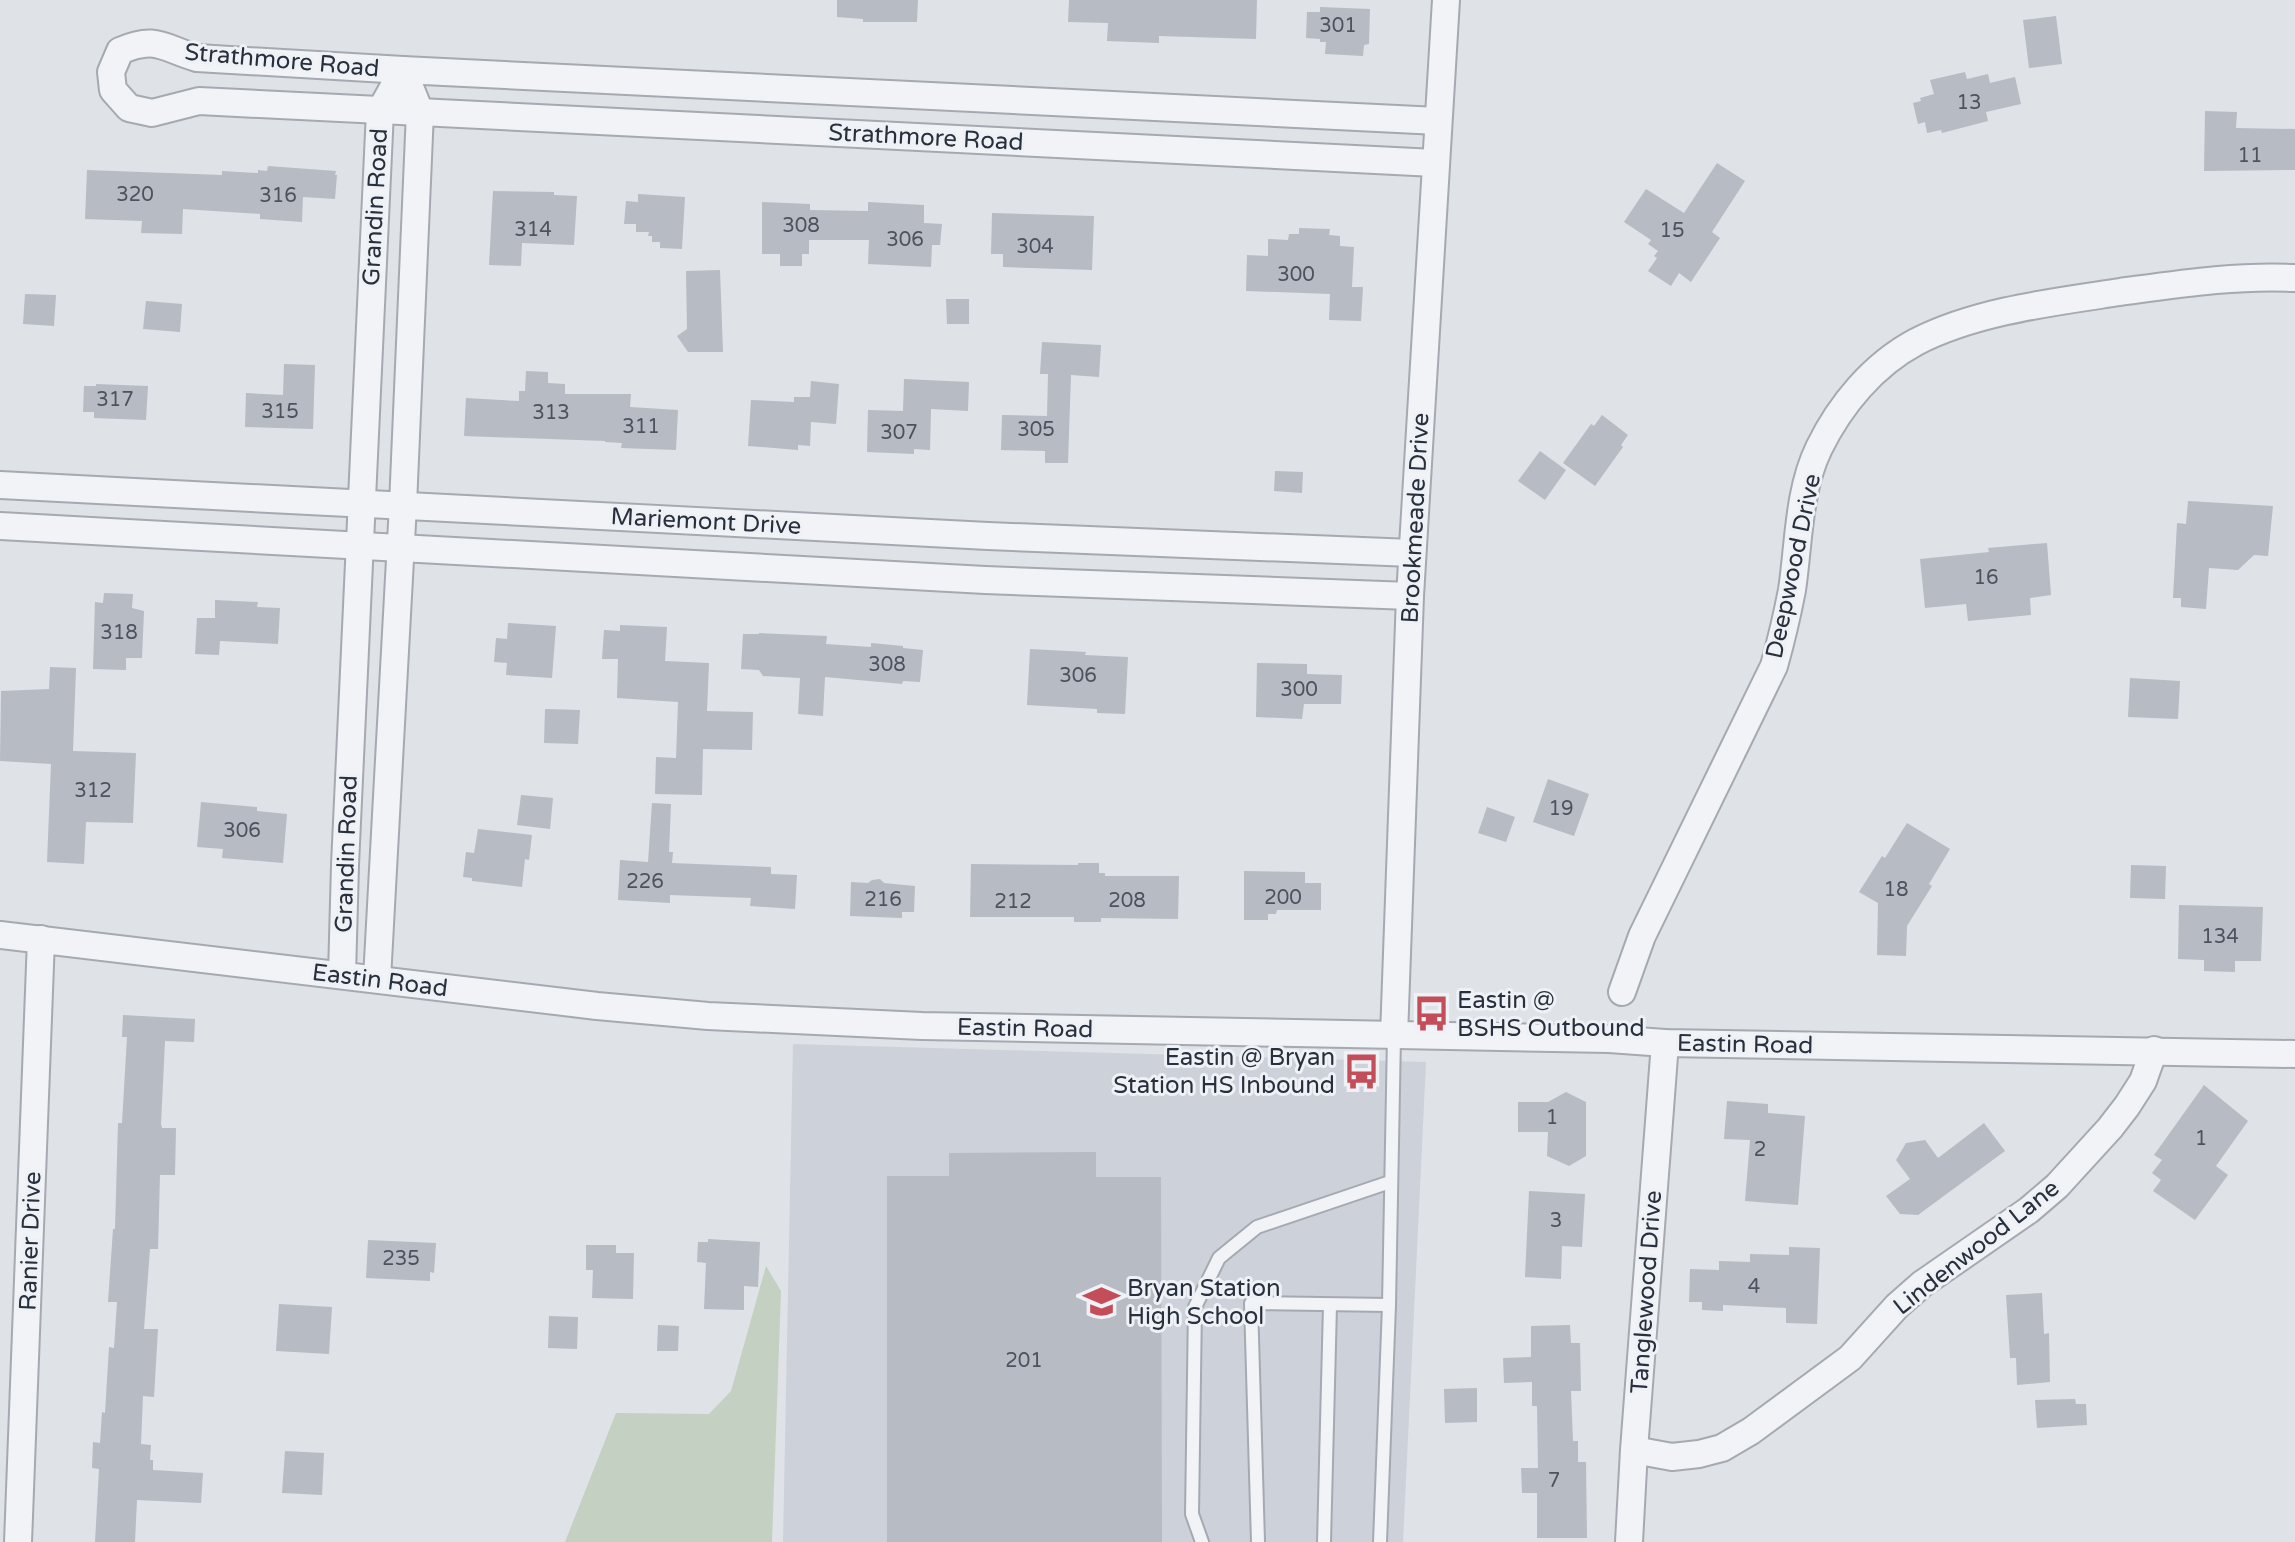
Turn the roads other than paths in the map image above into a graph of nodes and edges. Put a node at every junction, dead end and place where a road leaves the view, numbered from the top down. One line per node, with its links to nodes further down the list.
1 (1446, 0): 5 (street, Brookmeade Drive)
2 (403, 70): 3 (street, Grandin Road); 3 (street, Strathmore Road); 4 (street, Grandin Road); 5 (street, Strathmore Road)
3 (380, 111): 4 (street, Strathmore Road); 9 (street, Grandin Road)
4 (420, 112): 6 (street, Strathmore Road); 10 (street, Grandin Road)
5 (1438, 121): 6 (street, Brookmeade Drive)
6 (1435, 163): 15 (street, Brookmeade Drive)
7 (2295, 278): 22 (street, Deepwood Drive)
8 (0, 485): 9 (street, Mariemont Drive)
9 (362, 503): 10 (street, Mariemont Drive); 13 (street, Grandin Road)
10 (403, 505): 12 (street, Mariemont Drive); 14 (street, Grandin Road)
11 (0, 526): 13 (street, Mariemont Drive)
12 (988, 536): 15 (street, Mariemont Drive); 16 (street)
13 (359, 546): 14 (street, Mariemont Drive); 20 (street, Grandin Road)
14 (401, 548): 16 (street, Mariemont Drive); 21 (street, Grandin Road)
15 (1412, 553): 17 (street, Brookmeade Drive)
16 (985, 580): 17 (street, Mariemont Drive)
17 (1410, 596): 23 (street, Brookmeade Drive)
18 (0, 935): 19 (street, Eastin Road)
19 (41, 939): 20 (street, Eastin Road); 31 (street, Ranier Drive)
20 (342, 975): 21 (street, Eastin Road)
21 (377, 979): 23 (street, Eastin Road)
22 (1622, 992)
23 (1394, 1036): 24 (street, Eastin Road); 27 (lane)
24 (1665, 1043): 25 (street, Eastin Road); 30 (street, Tanglewood Drive)
25 (2154, 1050): 26 (street, Eastin Road); 30 (street, Lindenwood Lane)
26 (2295, 1054)
27 (1390, 1182): 29 (lane); 32 (lane)
28 (1330, 1305): 29 (lane); 33 (lane); 34 (lane)
29 (1389, 1305): 35 (lane)
30 (1634, 1450): 36 (street, Tanglewood Drive)
31 (18, 1542)
32 (1202, 1542)
33 (1258, 1542)
34 (1324, 1542)
35 (1380, 1542)
36 (1629, 1542)

